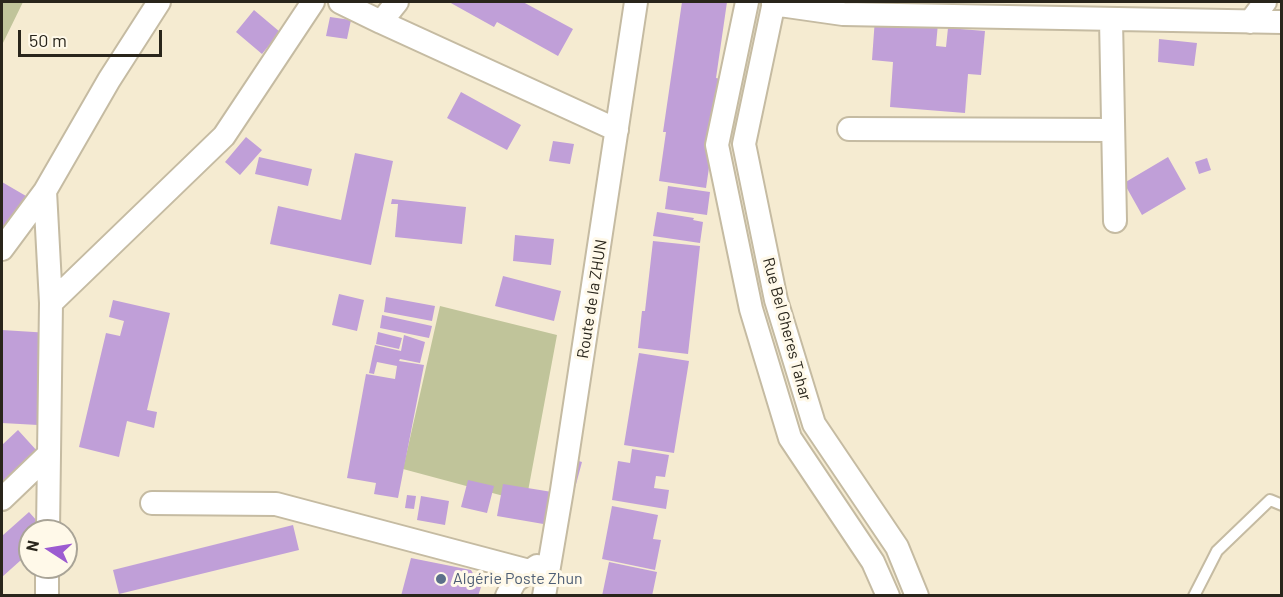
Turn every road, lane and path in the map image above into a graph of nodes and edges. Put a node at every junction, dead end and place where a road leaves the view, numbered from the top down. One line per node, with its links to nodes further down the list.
1 (159, 2): 16 (street)
2 (313, 2): 19 (street)
3 (340, 2): 10 (street)
4 (397, 2): 10 (street)
5 (747, 2): 31 (street, Rue Bel Gheres Tahar)
6 (1265, 2): 11 (street)
7 (629, 3): 14 (street, Route de la ZHUN)
8 (773, 3): 9 (street); 32 (street, Rue Bel Gheres Tahar)
9 (1111, 20): 11 (street); 15 (street)
10 (381, 22): 14 (street)
11 (1250, 22): 12 (street)
12 (1281, 22)
13 (849, 129): 15 (street)
14 (617, 130): 25 (street, Route de la ZHUN)
15 (1113, 130): 17 (street)
16 (45, 191): 18 (street); 19 (street)
17 (1115, 221)
18 (2, 249)
19 (51, 303): 20 (street)
20 (49, 454): 21 (street); 24 (street)
21 (2, 499)
22 (152, 503): 26 (street)
23 (1281, 505): 33 (lane)
24 (48, 519)
25 (551, 555): 26 (street); 30 (street, Route de la ZHUN)
26 (529, 571): 29 (street)
27 (47, 579): 28 (street)
28 (47, 596)
29 (507, 596)
30 (544, 596)
31 (888, 596)
32 (917, 596)
33 (1194, 596)

